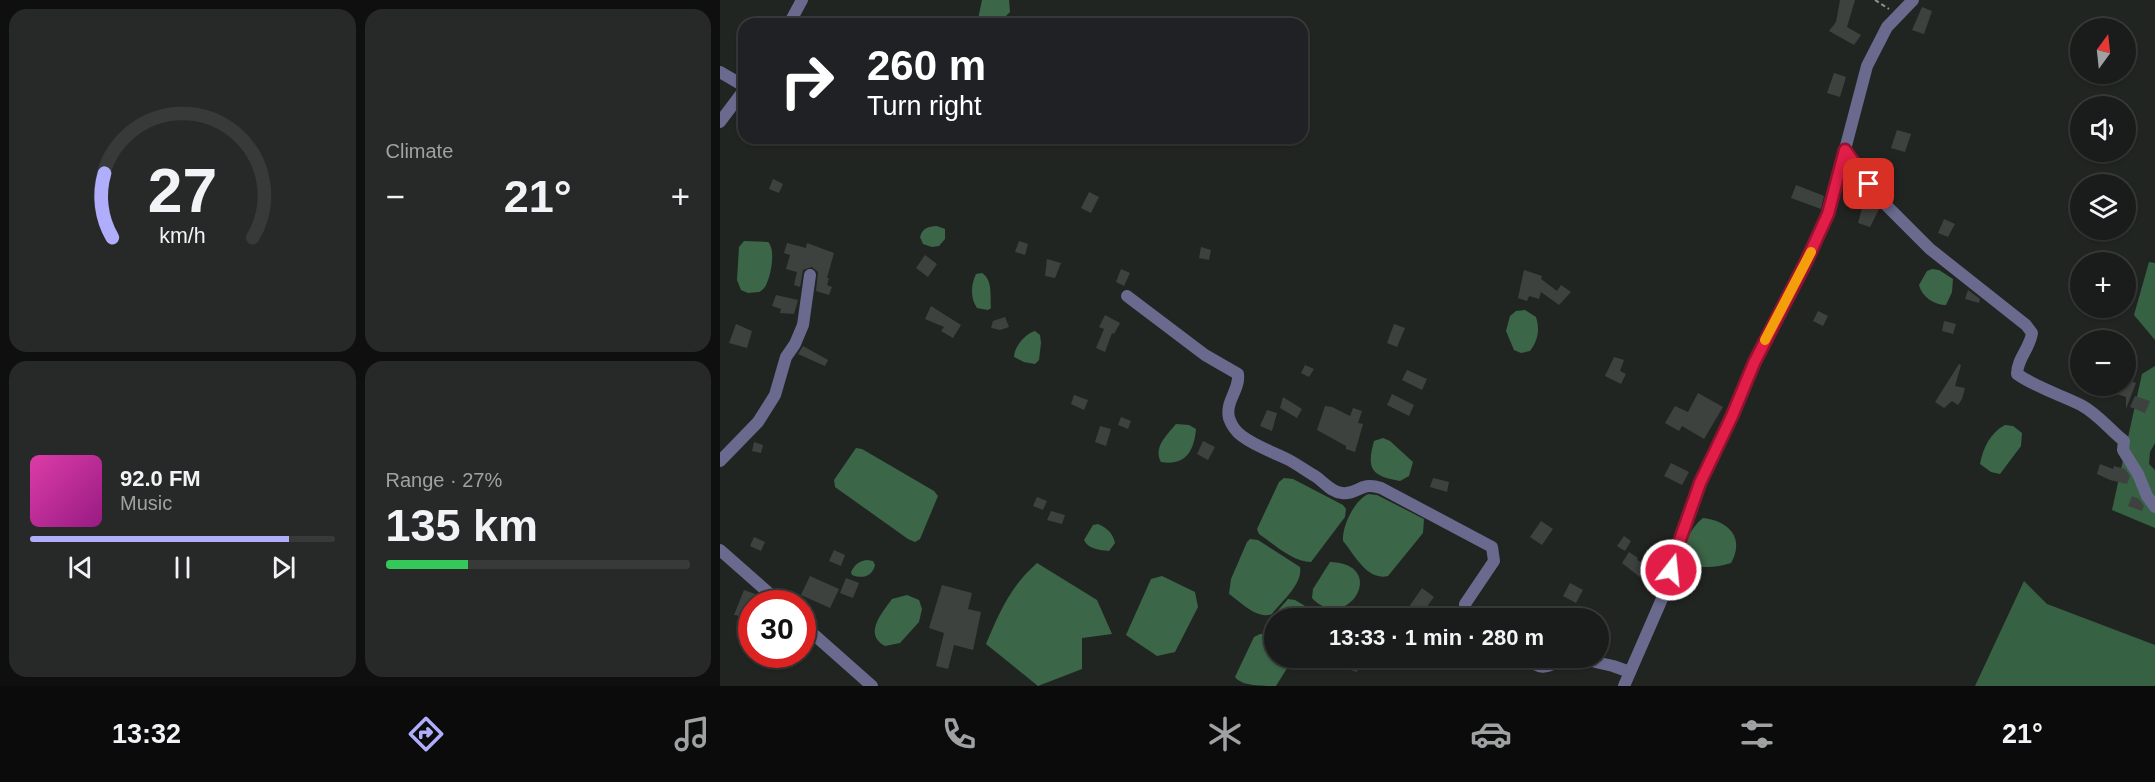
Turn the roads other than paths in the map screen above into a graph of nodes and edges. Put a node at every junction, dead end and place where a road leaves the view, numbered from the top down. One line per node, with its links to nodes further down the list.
1 (802, 0): 3 (street)
2 (1913, 0): 8 (street)
3 (792, 18)
4 (720, 72): 5 (street)
5 (738, 84)
6 (738, 96): 7 (street)
7 (720, 122)
8 (1845, 150): 12 (street); 18 (street)
9 (810, 275): 11 (street)
10 (1127, 296): 15 (street)
11 (720, 461)
12 (2155, 507)
13 (720, 550): 14 (street)
14 (765, 590)
15 (1466, 608)
16 (816, 636): 19 (street)
17 (1609, 665): 18 (street)
18 (1630, 672): 20 (street)
19 (872, 686)
20 (1624, 686)

